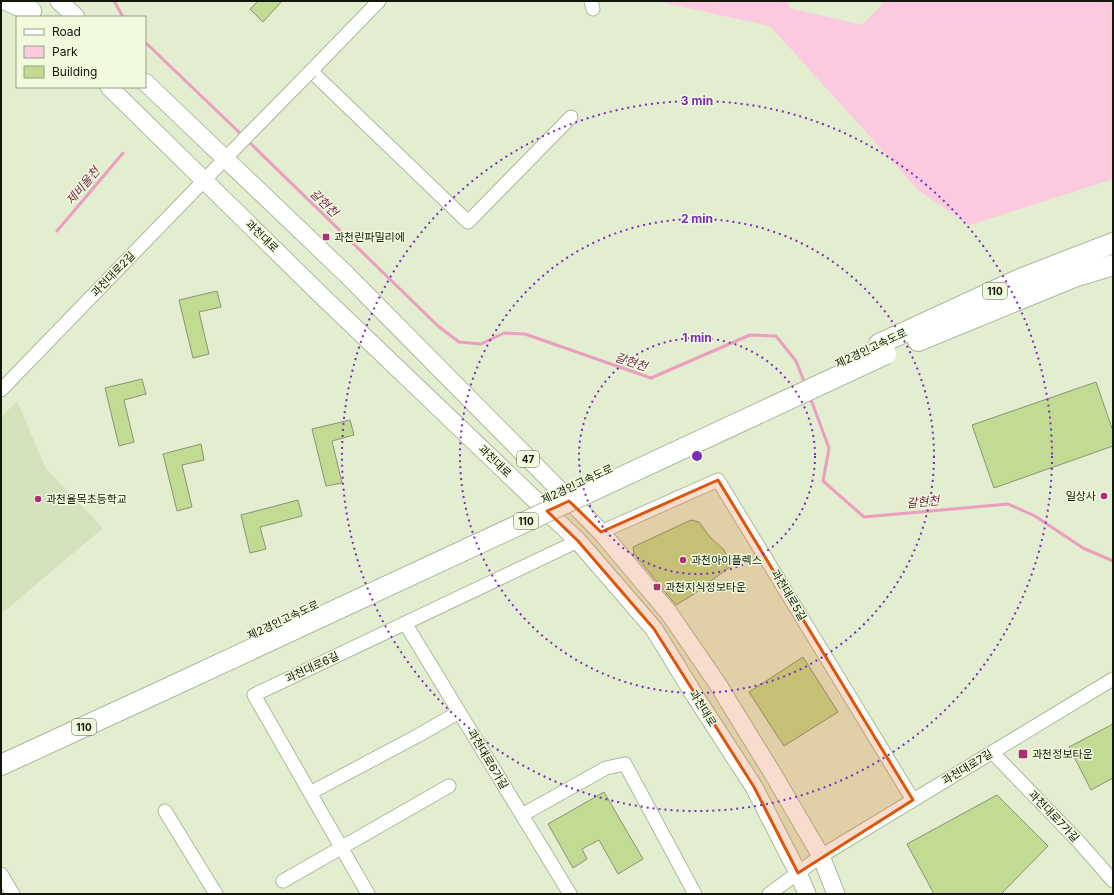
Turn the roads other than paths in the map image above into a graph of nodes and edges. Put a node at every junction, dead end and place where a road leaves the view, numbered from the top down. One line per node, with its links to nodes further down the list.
1 (8, 1): 4 (highway)
2 (59, 1): 5 (main road)
3 (379, 1): 6 (street, 과천대로2길)
4 (30, 10)
5 (75, 16)
6 (311, 71): 9 (street); 10 (street, 과천대로2길, bridge)
7 (146, 83): 10 (main road, 47)
8 (110, 88): 11 (main road, 과천대로)
9 (571, 117)
10 (225, 159): 11 (street, 과천대로2길); 16 (main road, 47)
11 (204, 180): 15 (street, 과천대로2길); 17 (main road, 과천대로)
12 (1113, 243): 14 (highway, 제2경인고속도로 / 110)
13 (1113, 265): 14 (highway, 제2경인고속도로 / 110)
14 (883, 349): 20 (highway, 제2경인고속도로 / 110)
15 (1, 390)
16 (600, 532): 27 (street, 과천대로5길); 31 (main road, 47)
17 (578, 541): 18 (street, 과천대로6길); 32 (main road, 과천대로)
18 (405, 623): 21 (street, 과천대로6가길); 26 (street, 과천대로6길)
19 (1113, 679): 23 (street, 과천대로7길)
20 (164, 683): 22 (highway, 제2경인고속도로 / 110); 24 (highway, 제2경인고속도로 / 110)
21 (459, 712): 26 (street); 29 (street, 과천대로6가길)
22 (1, 751)
23 (992, 752): 27 (street, 과천대로7길); 35 (street, 과천대로7가길)
24 (1, 765)
25 (449, 786): 30 (street)
26 (310, 793): 30 (street, 과천대로6길)
27 (913, 800): 31 (street, 과천대로7길)
28 (165, 811): 37 (street)
29 (522, 815): 39 (street, 과천대로6가길); 40 (street)
30 (341, 848): 34 (street); 38 (street, 과천대로6길)
31 (821, 856): 32 (street, 과천대로7길); 43 (main road, 47)
32 (798, 873): 41 (street, 과천대로7길); 42 (main road, 과천대로)
33 (1, 874): 36 (street)
34 (283, 881)
35 (1113, 882)
36 (13, 894)
37 (216, 894)
38 (368, 894)
39 (570, 894)
40 (695, 894)
41 (769, 894)
42 (807, 894)
43 (836, 894)

